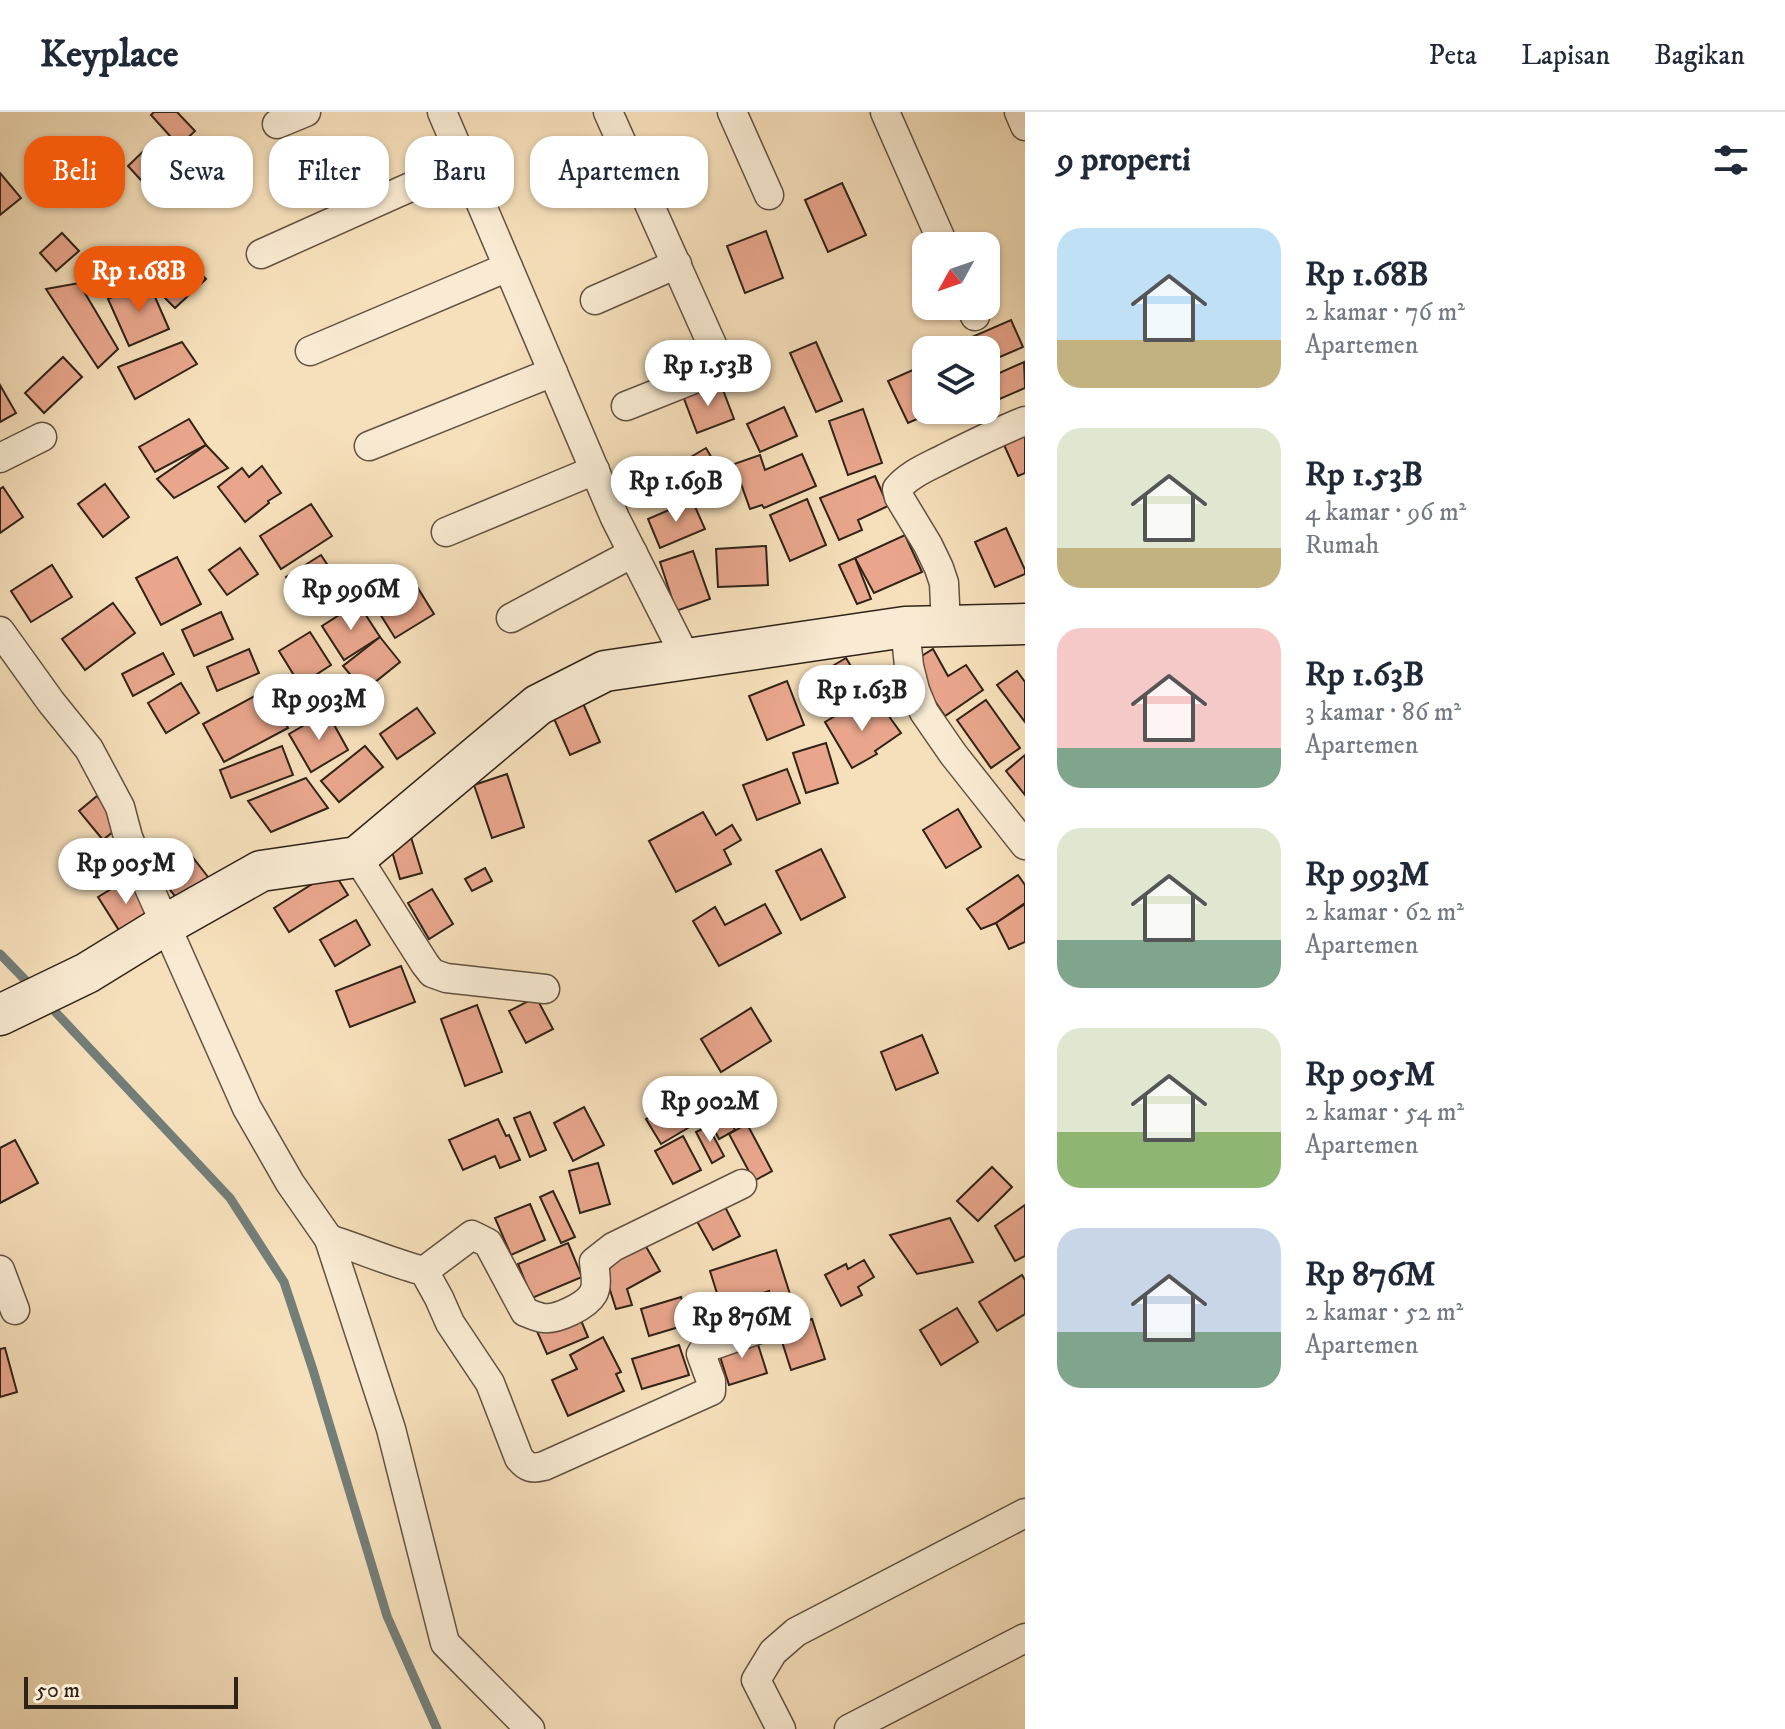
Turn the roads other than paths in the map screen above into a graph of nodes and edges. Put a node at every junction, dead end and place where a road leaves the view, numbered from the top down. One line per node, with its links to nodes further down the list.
1 (306, 112): 7 (street)
2 (442, 112): 9 (street)
3 (608, 112): 10 (street)
4 (732, 112): 12 (street)
5 (885, 112): 15 (street)
6 (1019, 112): 8 (street)
7 (277, 124)
8 (1025, 126)
9 (452, 136)
10 (619, 136)
11 (405, 189): 16 (street)
12 (769, 195)
13 (483, 208): 18 (street)
14 (652, 208): 17 (street)
15 (938, 232)
16 (261, 254)
17 (677, 264): 19 (street); 22 (street)
18 (508, 267): 20 (street); 21 (street)
19 (595, 300)
20 (310, 351)
21 (553, 372): 25 (street); 27 (street)
22 (626, 406)
23 (1025, 421): 32 (street)
24 (42, 437): 26 (street)
25 (369, 446)
26 (0, 458)
27 (595, 470): 28 (street); 29 (street)
28 (446, 532)
29 (633, 553): 30 (street); 35 (street)
30 (511, 618)
31 (1025, 624): 32 (street)
32 (946, 626): 33 (street)
33 (905, 627): 35 (street); 36 (street)
34 (0, 631): 38 (street)
35 (686, 658): 37 (street)
36 (1025, 845)
37 (357, 857): 38 (street); 39 (street)
38 (165, 925): 40 (street); 42 (street)
39 (545, 989)
40 (0, 1015)
41 (742, 1184): 44 (street)
42 (329, 1239): 44 (street); 49 (street)
43 (0, 1270): 45 (street)
44 (424, 1271): 46 (street)
45 (15, 1310)
46 (788, 1319)
47 (1025, 1513): 50 (street)
48 (1025, 1638): 51 (street)
49 (530, 1729)
50 (781, 1729)
51 (849, 1729)

